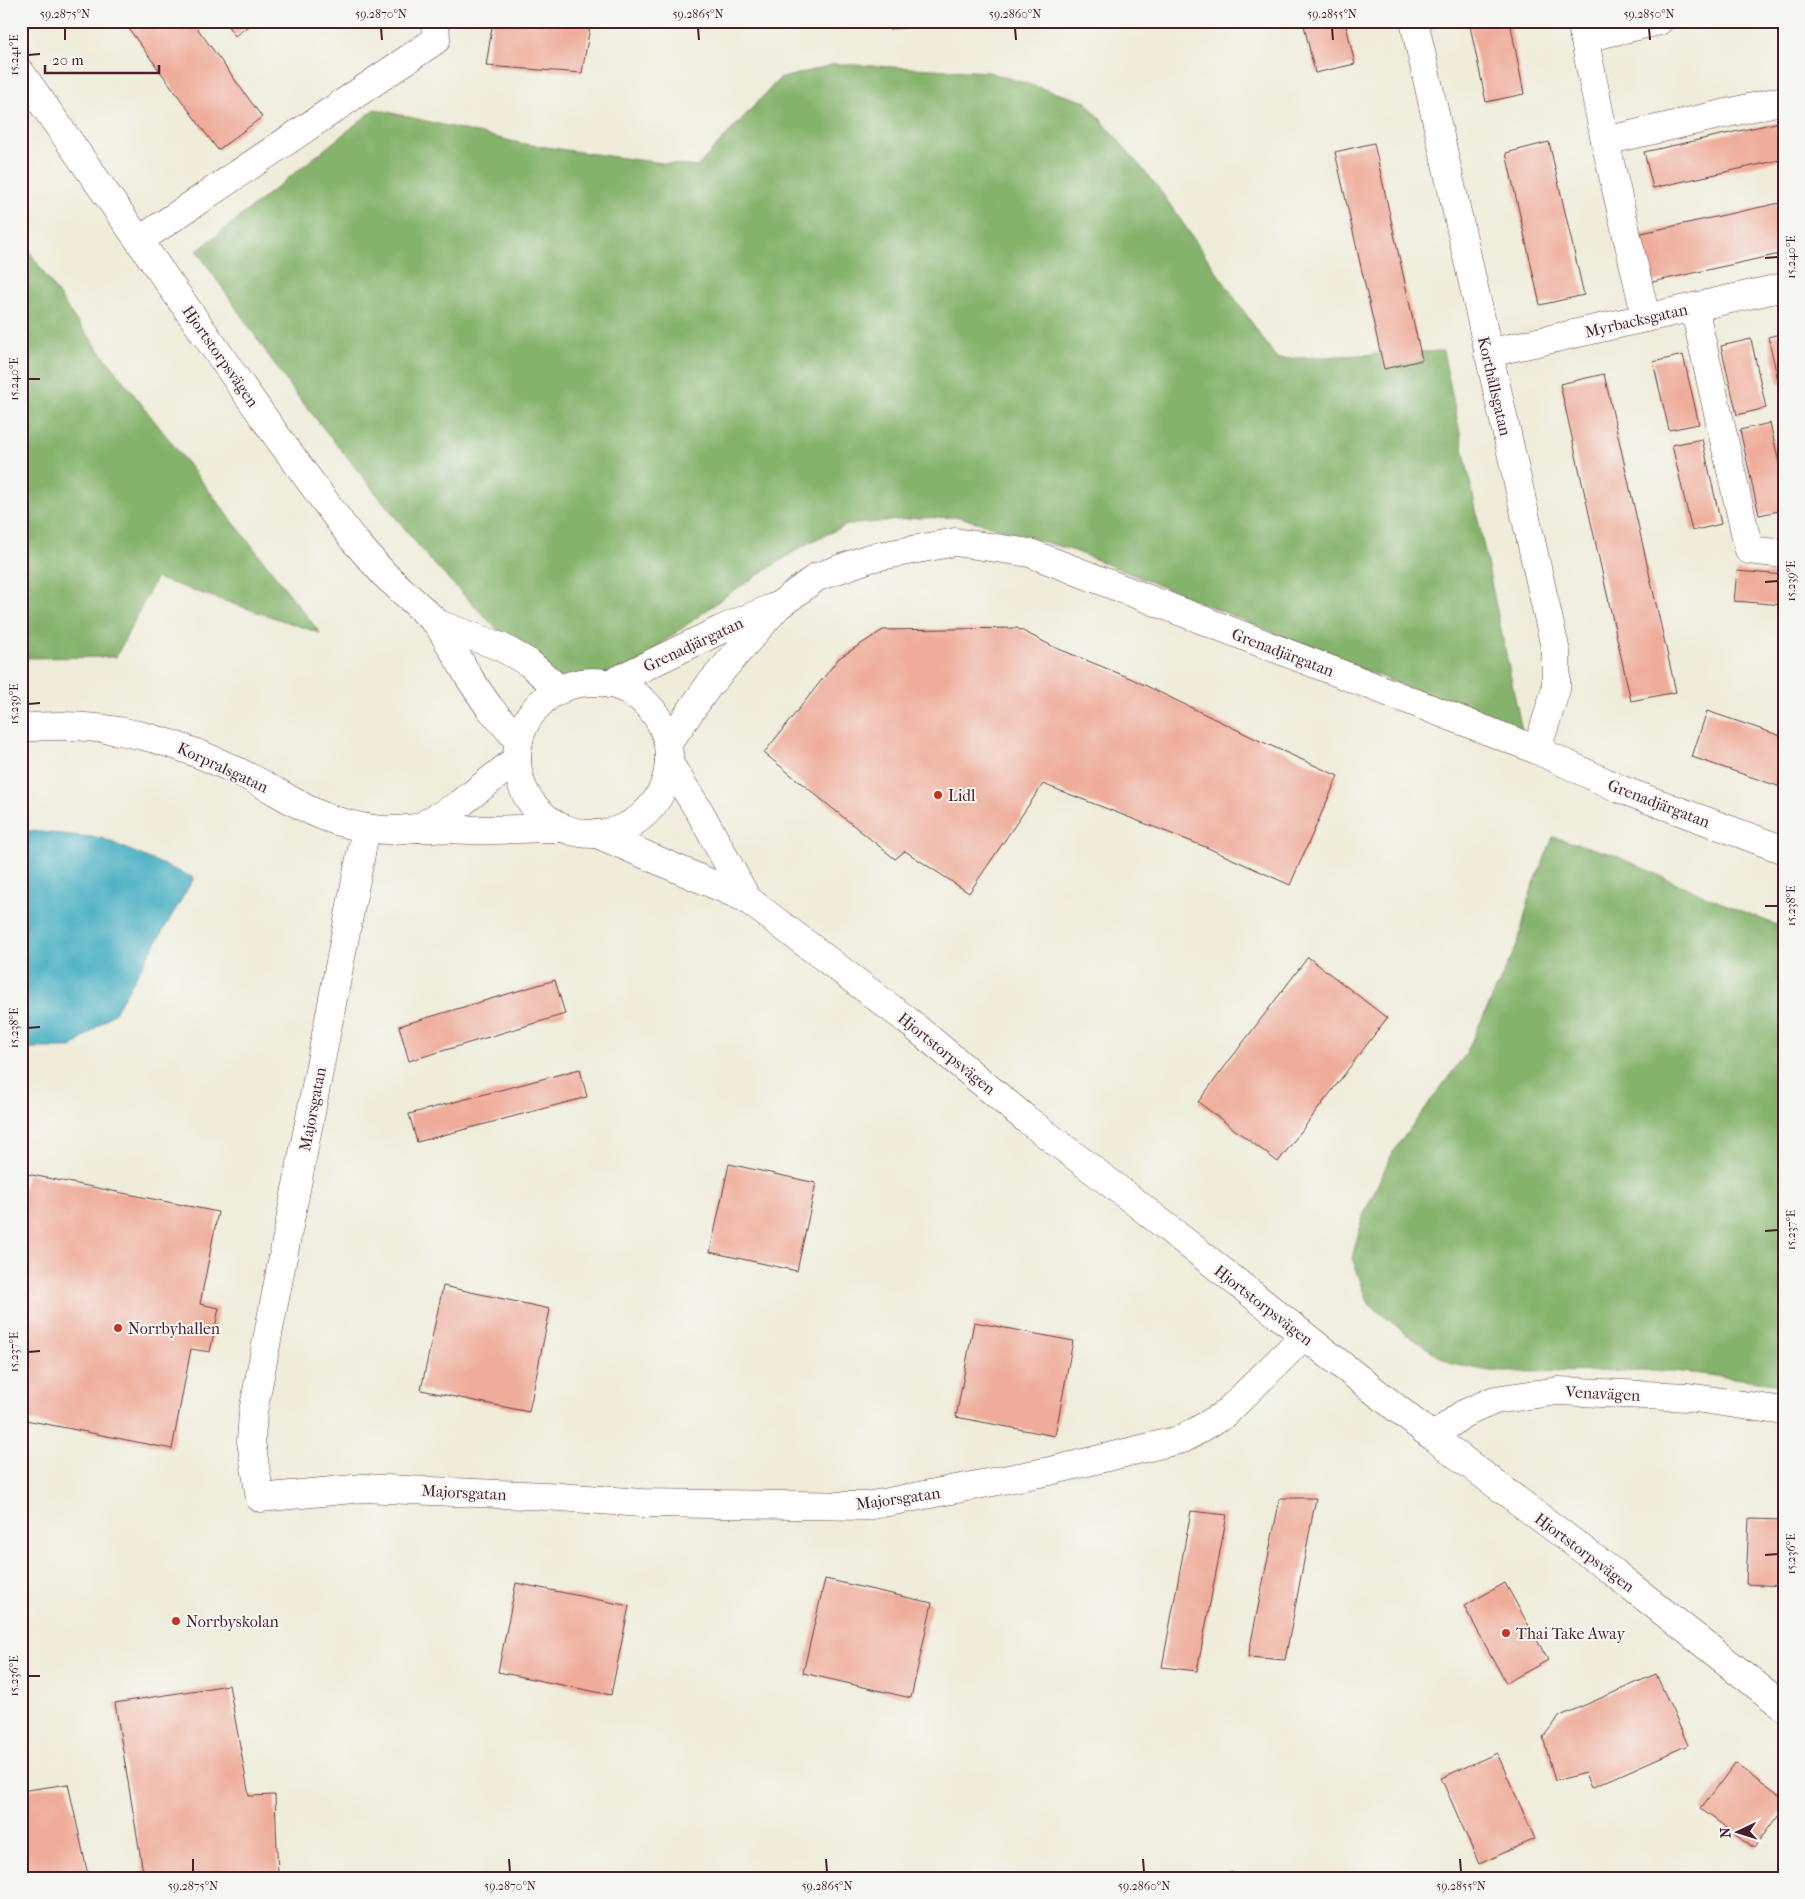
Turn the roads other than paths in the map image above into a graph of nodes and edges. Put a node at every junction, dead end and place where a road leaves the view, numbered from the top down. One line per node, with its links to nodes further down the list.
1 (434, 21): 8 (street)
2 (1414, 21): 12 (street, Korthållsgatan)
3 (1659, 21): 4 (street)
4 (1583, 30): 7 (street)
5 (21, 73): 8 (street, Hjortstorpsvägen)
6 (1784, 100): 7 (street)
7 (1605, 141): 11 (street)
8 (140, 240): 15 (street, Hjortstorpsvägen)
9 (1784, 287): 10 (street, Myrbacksgatan)
10 (1694, 307): 11 (street, Myrbacksgatan); 13 (street)
11 (1646, 318): 12 (street, Myrbacksgatan)
12 (1488, 352): 20 (street, Korthållsgatan)
13 (1784, 554)
14 (778, 606): 16 (street, Grenadjärgatan); 20 (street, Grenadjärgatan); 21 (street, Grenadjärgatan)
15 (438, 624): 17 (street, Hjortstorpsvägen); 19 (street, Hjortstorpsvägen)
16 (608, 684): 17 (street, Hjortstorpsvägen); 21 (street, Hjortstorpsvägen)
17 (560, 690): 19 (street, Hjortstorpsvägen)
18 (21, 728): 22 (street, Korpralsgatan)
19 (518, 750): 23 (street, Korpralsgatan); 24 (street, Hjortstorpsvägen)
20 (1537, 750): 26 (street, Grenadjärgatan)
21 (669, 753): 25 (street, Hjortstorpsvägen); 27 (street, Hjortstorpsvägen)
22 (366, 828): 23 (street, Korpralsgatan); 28 (street, Majorsgatan)
23 (418, 828): 24 (street, Korpralsgatan)
24 (563, 828): 25 (street, Hjortstorpsvägen)
25 (597, 834): 27 (street, Hjortstorpsvägen)
26 (1784, 850)
27 (747, 899): 28 (street, Hjortstorpsvägen)
28 (1304, 1336): 30 (street, Hjortstorpsvägen)
29 (1784, 1412): 30 (street, Venavägen)
30 (1432, 1437): 31 (street, Hjortstorpsvägen)
31 (1784, 1708)

